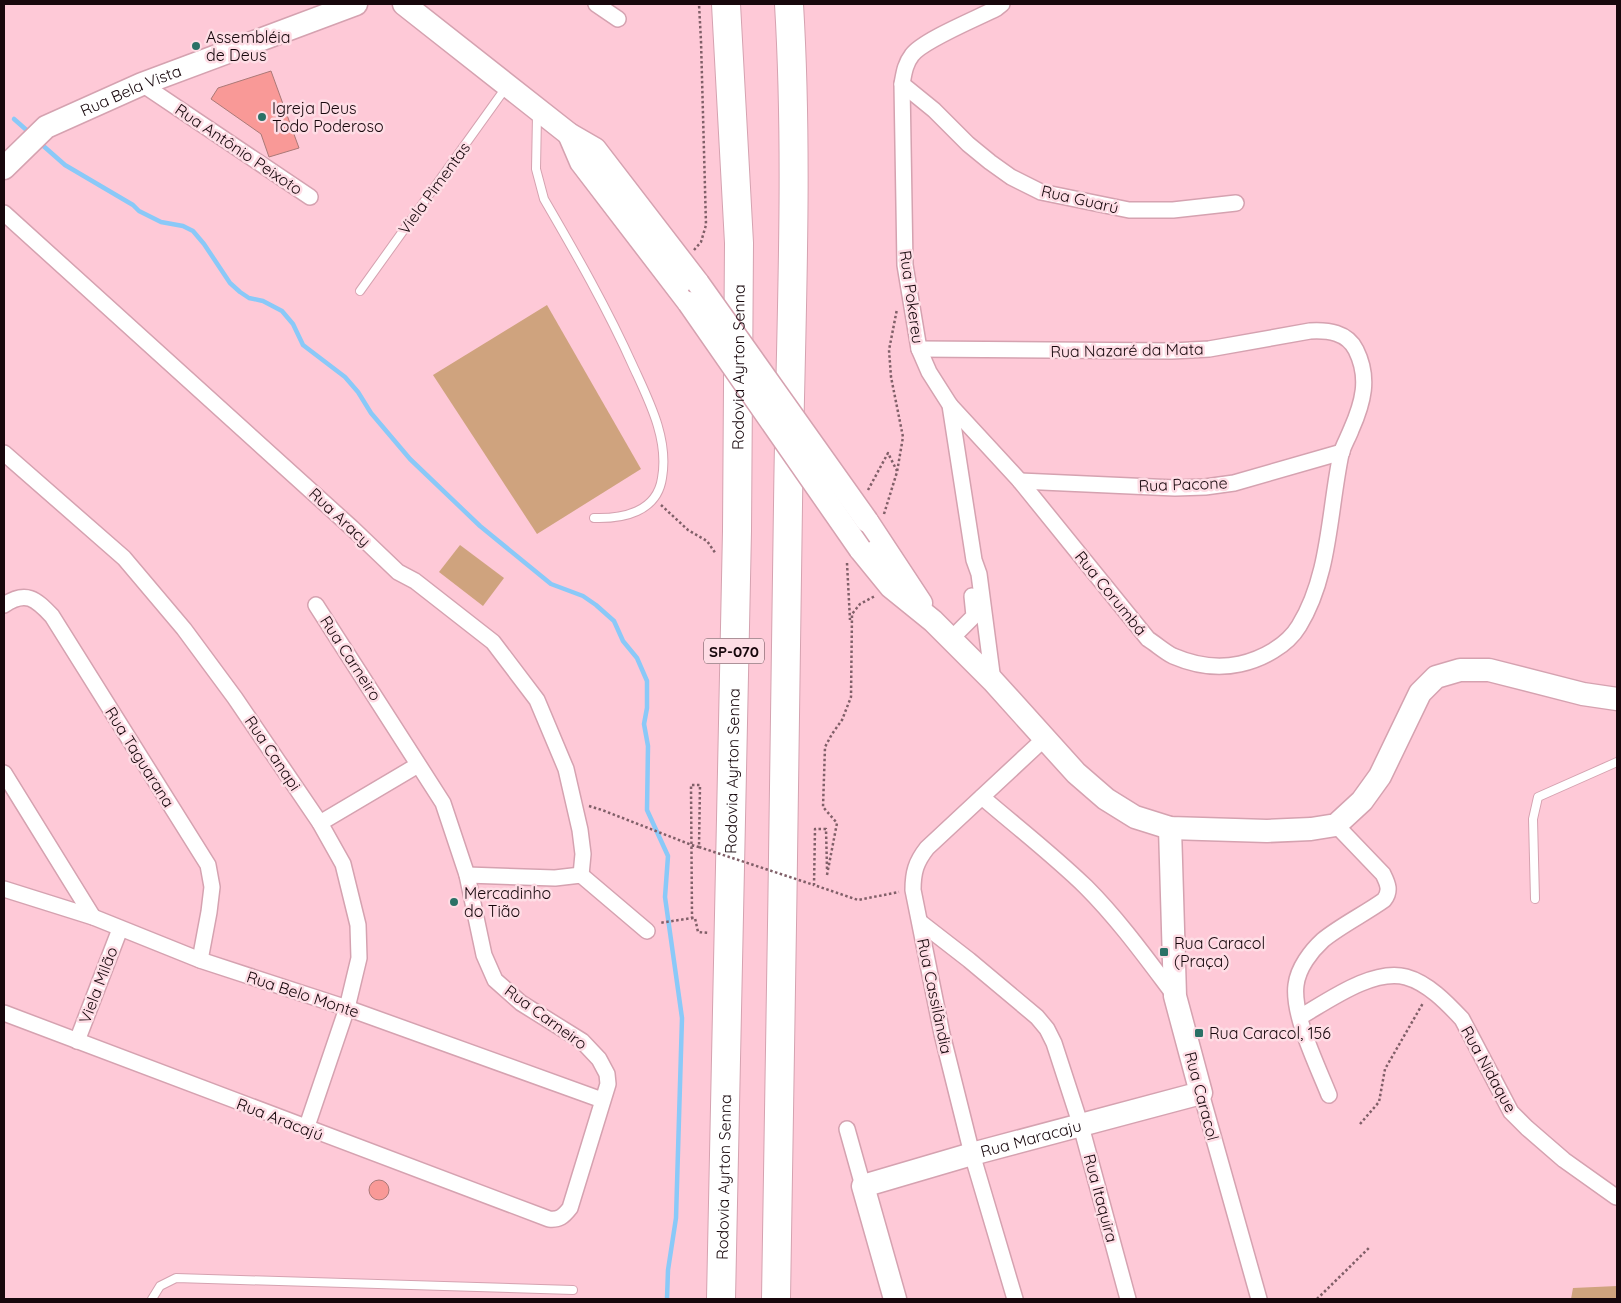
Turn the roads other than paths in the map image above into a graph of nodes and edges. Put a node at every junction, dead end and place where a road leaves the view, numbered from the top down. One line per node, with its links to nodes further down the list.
1 (356, 4): 8 (main road, Rua Bela Vista)
2 (404, 4): 10 (main road)
3 (596, 4): 7 (street)
4 (726, 4): 68 (highway, Rodovia Ayrton Senna / SP-070)
5 (788, 4): 69 (highway, SP-070)
6 (1002, 4): 9 (street, Rua Pokereu)
7 (618, 19)
8 (142, 84): 13 (main road, Rua Bela Vista); 14 (street, Rua Antônio Peixoto)
9 (902, 84): 15 (street, Rua Guarú); 19 (street, Rua Pokereu)
10 (508, 85): 11 (main road); 17 (lane, Viela Pimentas)
11 (537, 108): 12 (main road); 25 (lane)
12 (569, 134): 18 (main road); 18 (main road)
13 (5, 167)
14 (310, 197)
15 (1236, 203)
16 (4, 213): 43 (street, Rua Aracy)
17 (360, 291)
18 (694, 293): 26 (main road, bridge)
19 (919, 349): 20 (street, Rua Nazaré da Mata); 21 (street, Rua Pokereu)
20 (1356, 350): 22 (street, Rua Corumbá)
21 (950, 405): 24 (street, Rua Corumbá); 27 (street, Rua Pokereu)
22 (1342, 452): 24 (street, Rua Pacone); 24 (street, Rua Corumbá)
23 (4, 453): 39 (street, Rua Canapi)
24 (1020, 481)
25 (594, 518)
26 (863, 542): 30 (main road); 30 (main road)
27 (974, 560): 31 (street, Rua Pokereu); 32 (street, Rua Pokereu)
28 (4, 605): 50 (street, Rua Taguarana)
29 (316, 605): 36 (street, Rua Carneiro)
30 (933, 621): 31 (main road)
31 (951, 639): 32 (main road)
32 (993, 681): 34 (main road)
33 (1617, 699): 40 (main road)
34 (1044, 739): 38 (street, Rua Cassilândia); 41 (main road)
35 (1617, 762): 45 (lane)
36 (418, 765): 39 (street); 42 (street, Rua Carneiro)
37 (4, 773): 46 (street)
38 (982, 797): 47 (street, Rua Cassilândia); 51 (street)
39 (320, 823): 52 (street, Rua Canapi)
40 (1336, 825): 41 (main road); 54 (street)
41 (1170, 828): 51 (main road, Rua Caracol)
42 (467, 875): 43 (street); 58 (street, Rua Carneiro)
43 (581, 875): 48 (street)
44 (4, 890): 46 (street, Rua Belo Monte)
45 (1536, 900)
46 (93, 917): 49 (street, Rua Belo Monte)
47 (920, 922): 59 (street, Rua Itaquira); 62 (street, Rua Cassilândia)
48 (653, 927)
49 (120, 928): 50 (street, Rua Belo Monte); 55 (street, Viela Milão)
50 (200, 960): 52 (street, Rua Belo Monte)
51 (1176, 996): 56 (main road, Rua Caracol)
52 (347, 1008): 58 (street, Rua Belo Monte); 60 (street, Rua Canapi)
53 (4, 1013): 55 (street, Rua Aracajú)
54 (1300, 1017): 57 (street); 64 (street, Rua Nidaque)
55 (77, 1041): 60 (street, Rua Aracajú)
56 (1201, 1094): 59 (main road, Rua Maracaju); 73 (street, Rua Caracol)
57 (1329, 1095)
58 (602, 1100): 65 (street, Rua Carneiro)
59 (1081, 1126): 62 (main road, Rua Maracaju); 72 (street, Rua Itaquira)
60 (306, 1129): 65 (street, Rua Aracajú)
61 (846, 1129): 63 (street)
62 (972, 1154): 63 (main road, Rua Maracaju); 71 (street, Rua Cassilândia)
63 (863, 1186): 70 (main road)
64 (1616, 1197)
65 (557, 1220)
66 (573, 1290): 67 (lane)
67 (152, 1299)
68 (720, 1299)
69 (776, 1299)
70 (895, 1299)
71 (1015, 1299)
72 (1128, 1299)
73 (1259, 1299)

